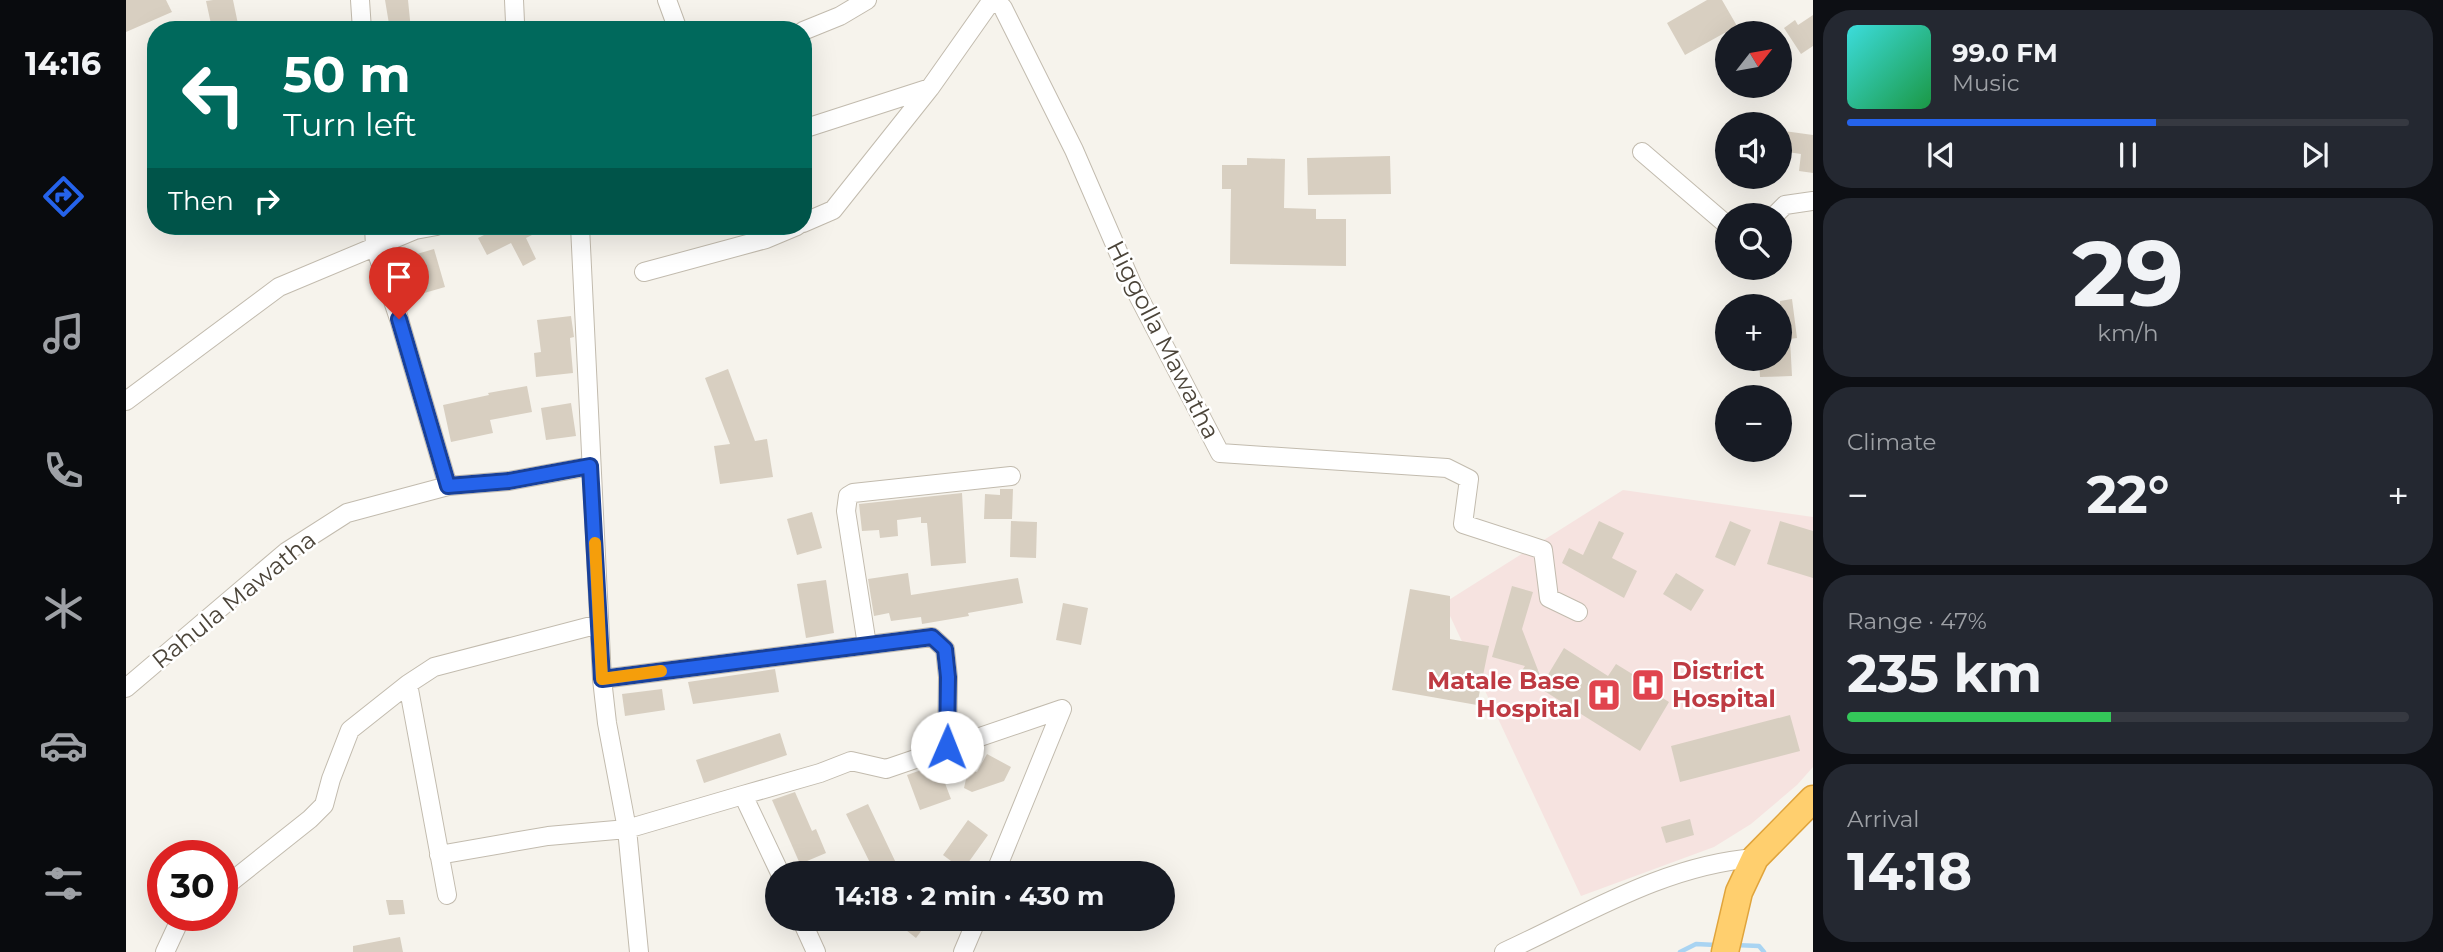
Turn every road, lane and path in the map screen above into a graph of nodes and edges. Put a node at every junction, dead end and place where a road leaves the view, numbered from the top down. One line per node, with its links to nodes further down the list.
1 (360, 0): 6 (street)
2 (514, 0): 7 (street)
3 (667, 0): 8 (street)
4 (867, 0): 9 (street)
5 (994, 0): 10 (street); 27 (street, Higgolla Mawatha)
6 (361, 21)
7 (515, 21)
8 (675, 21)
9 (812, 27)
10 (930, 88): 11 (street); 16 (street)
11 (812, 126)
12 (1642, 152): 15 (street)
13 (1813, 201): 14 (street)
14 (1792, 204)
15 (1715, 215)
16 (812, 219)
17 (374, 235): 21 (street)
18 (403, 235): 21 (street)
19 (580, 235): 24 (street)
20 (750, 235): 22 (street)
21 (375, 247): 23 (street); 26 (street)
22 (644, 272)
23 (126, 401)
24 (590, 466): 26 (street, Rahula Mawatha); 28 (street)
25 (1012, 476): 29 (street)
26 (448, 486): 32 (street, Rahula Mawatha)
27 (1578, 612)
28 (599, 624): 30 (street); 31 (street)
29 (867, 645): 30 (street); 33 (street)
30 (602, 679): 36 (street)
31 (408, 684): 37 (street); 41 (street)
32 (126, 688)
33 (947, 747): 34 (street); 40 (street)
34 (743, 794): 36 (street); 39 (street)
35 (1813, 799): 38 (highway)
36 (627, 829): 37 (street); 47 (street)
37 (439, 855): 42 (street)
38 (1755, 858): 50 (street); 51 (highway)
39 (774, 861)
40 (1000, 861)
41 (238, 876)
42 (447, 895)
43 (175, 931): 46 (street)
44 (806, 931): 48 (street)
45 (971, 931): 49 (street)
46 (165, 952)
47 (639, 952)
48 (816, 952)
49 (963, 952)
50 (1504, 952)
51 (1725, 952)

